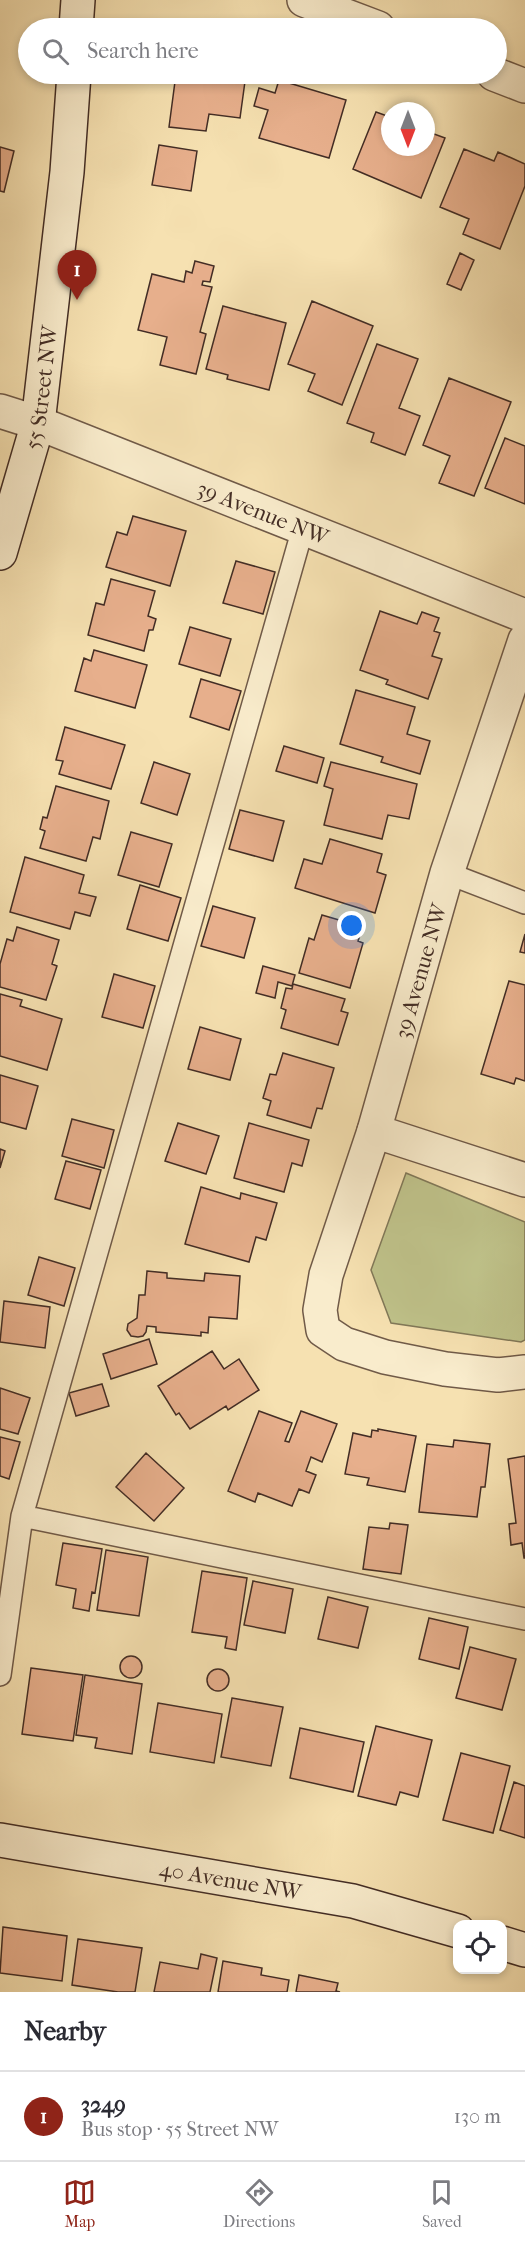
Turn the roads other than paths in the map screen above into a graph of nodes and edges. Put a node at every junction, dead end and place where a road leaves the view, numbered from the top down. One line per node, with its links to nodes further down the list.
1 (78, 0): 3 (street)
2 (304, 0): 4 (street)
3 (77, 18)
4 (352, 18)
5 (507, 79): 7 (street)
6 (73, 84): 9 (street, 55 Street NW)
7 (525, 86)
8 (0, 411): 9 (street, 39 Avenue NW)
9 (38, 423): 10 (street, 39 Avenue NW); 11 (street, 55 Street NW)
10 (303, 528): 12 (street, 39 Avenue NW); 19 (lane)
11 (0, 553)
12 (525, 616)
13 (525, 640): 14 (street, 39 Avenue NW)
14 (447, 873): 15 (lane); 16 (street, 39 Avenue NW)
15 (525, 903)
16 (374, 1131): 17 (street); 18 (street, 39 Avenue NW)
17 (525, 1180)
18 (525, 1372)
19 (22, 1516): 20 (lane); 21 (lane)
20 (525, 1619)
21 (0, 1675)
22 (0, 1840): 23 (street, 40 Avenue NW)
23 (453, 1929)
24 (507, 1945): 25 (street)
25 (525, 1950)

